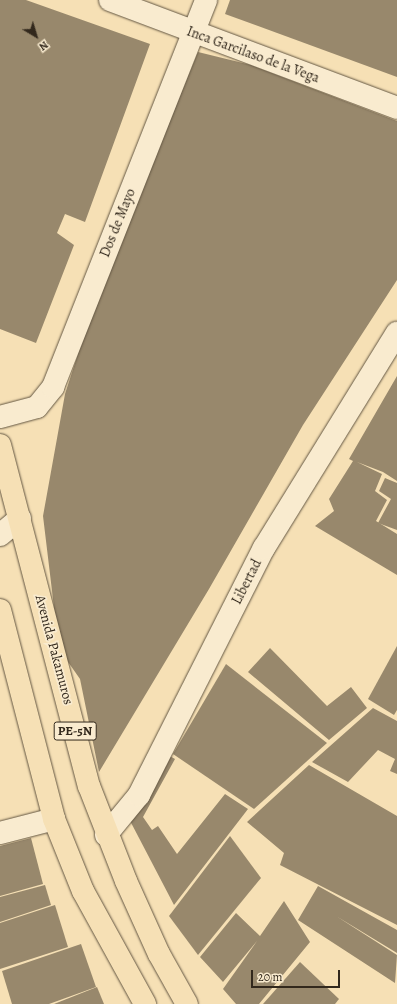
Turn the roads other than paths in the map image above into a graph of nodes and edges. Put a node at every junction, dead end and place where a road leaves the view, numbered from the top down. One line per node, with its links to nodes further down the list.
1 (110, 0): 3 (street, Inca Garcilaso de la Vega)
2 (206, 0): 3 (street, Dos de Mayo)
3 (194, 33): 4 (street, Inca Garcilaso de la Vega); 6 (street, Dos de Mayo)
4 (397, 108)
5 (393, 347): 13 (street, Libertad)
6 (0, 417)
7 (0, 445): 8 (highway, Avenida Pakamuros / PE-5N)
8 (20, 518): 9 (street); 13 (highway, Avenida Pakamuros / PE-5N)
9 (0, 535)
10 (0, 610): 11 (highway, PE-5N)
11 (54, 819): 12 (street); 14 (highway, PE-5N)
12 (0, 832)
13 (106, 835): 15 (highway, Avenida Pakamuros / PE-5N)
14 (145, 1004)
15 (187, 1004)

